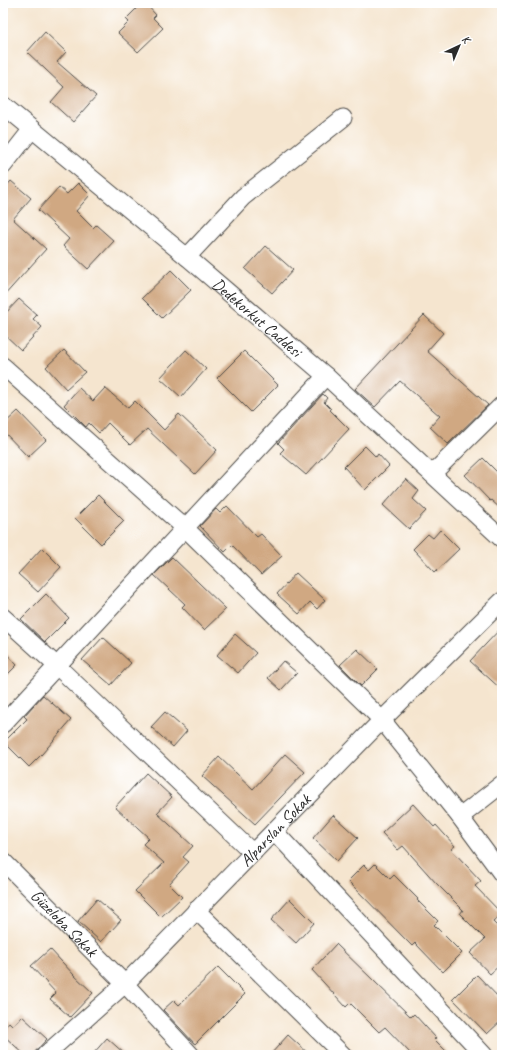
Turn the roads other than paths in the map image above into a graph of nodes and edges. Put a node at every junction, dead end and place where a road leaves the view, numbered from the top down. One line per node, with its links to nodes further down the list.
1 (3, 105): 3 (street, Dedekorkut Caddesi)
2 (344, 118): 5 (street)
3 (32, 130): 4 (street); 5 (street, Dedekorkut Caddesi)
4 (3, 166)
5 (187, 257): 7 (street, Dedekorkut Caddesi)
6 (3, 366): 10 (street)
7 (326, 376): 9 (street, Dedekorkut Caddesi); 10 (street)
8 (502, 405): 9 (street)
9 (432, 474): 11 (street, Dedekorkut Caddesi)
10 (185, 528): 14 (street); 15 (street)
11 (502, 539)
12 (502, 601): 15 (street, Alparslan Sokak)
13 (3, 617): 14 (street)
14 (57, 666): 16 (street); 20 (street)
15 (382, 720): 18 (street); 19 (street, Alparslan Sokak)
16 (3, 724)
17 (502, 784): 18 (street)
18 (460, 817): 22 (street)
19 (274, 831): 20 (street, Alparslan Sokak); 28 (street)
20 (253, 853): 23 (street, Alparslan Sokak)
21 (3, 861): 24 (street, Güzeloba Sokak)
22 (502, 874)
23 (196, 910): 24 (street, Alparslan Sokak); 27 (street)
24 (125, 984): 25 (street, Alparslan Sokak); 26 (street, Güzeloba Sokak)
25 (45, 1055)
26 (191, 1055)
27 (343, 1055)
28 (484, 1055)

